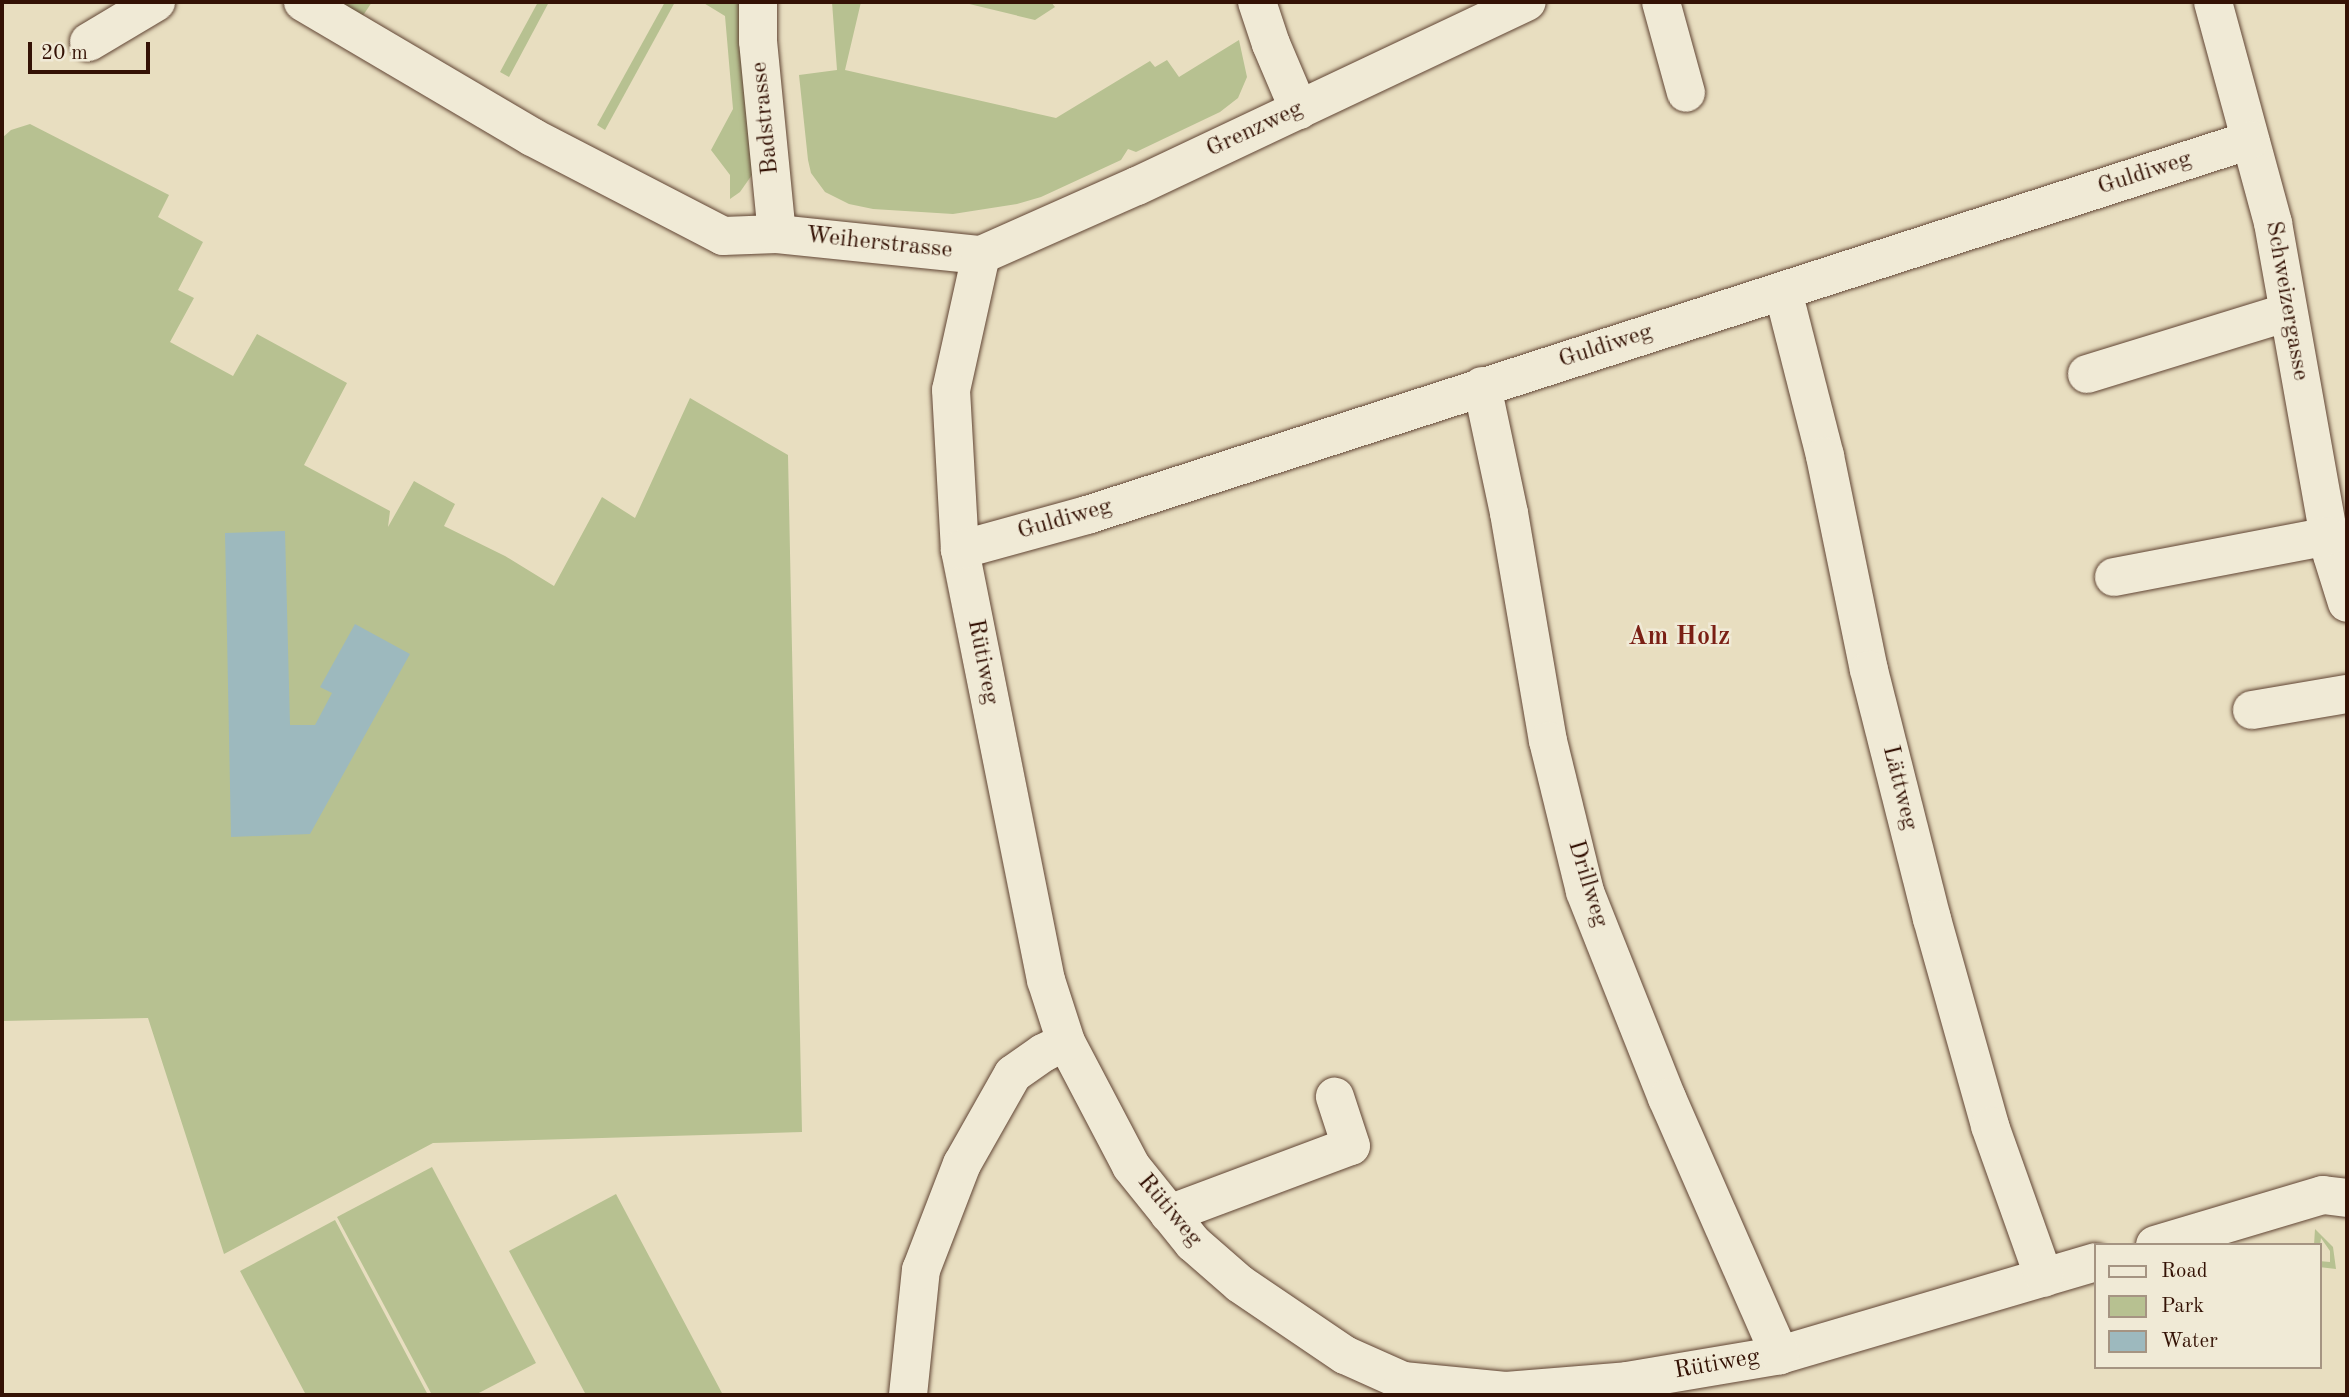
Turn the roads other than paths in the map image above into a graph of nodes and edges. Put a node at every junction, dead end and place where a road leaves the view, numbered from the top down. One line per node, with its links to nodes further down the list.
1 (156, 2): 8 (street)
2 (303, 2): 12 (street, Weiherstrasse)
3 (758, 2): 12 (street, Badstrasse)
4 (1257, 2): 10 (street)
5 (1527, 2): 10 (street, Grenzweg)
6 (1661, 2): 9 (street)
7 (2213, 2): 11 (street, Schweizergasse)
8 (89, 43)
9 (1686, 93)
10 (1299, 110): 13 (street, Grenzweg)
11 (2250, 139): 14 (street, Guldiweg); 15 (street, Schweizergasse)
12 (777, 234): 13 (street, Weiherstrasse)
13 (981, 255): 19 (street, Rütiweg)
14 (1783, 291): 17 (street, Guldiweg); 30 (street, Lättweg)
15 (2288, 312): 16 (street); 18 (street, Schweizergasse)
16 (2087, 374)
17 (1482, 386): 19 (street, Guldiweg); 31 (street, Drillweg)
18 (2328, 536): 20 (street); 21 (street, Schweizergasse)
19 (960, 551): 24 (street, Rütiweg)
20 (2114, 577)
21 (2347, 603)
22 (2347, 694): 23 (street)
23 (2252, 710)
24 (1066, 1042): 27 (street, Rütiweg); 34 (street)
25 (1335, 1097): 27 (street)
26 (2347, 1198): 28 (street)
27 (1169, 1214): 32 (street, Rütiweg)
28 (2162, 1243)
29 (2094, 1262): 30 (street, Rütiweg)
30 (2044, 1278): 31 (street, Rütiweg)
31 (1780, 1354): 33 (street, Rütiweg)
32 (1396, 1388): 33 (street, Rütiweg)
33 (1626, 1388)
34 (908, 1395)

